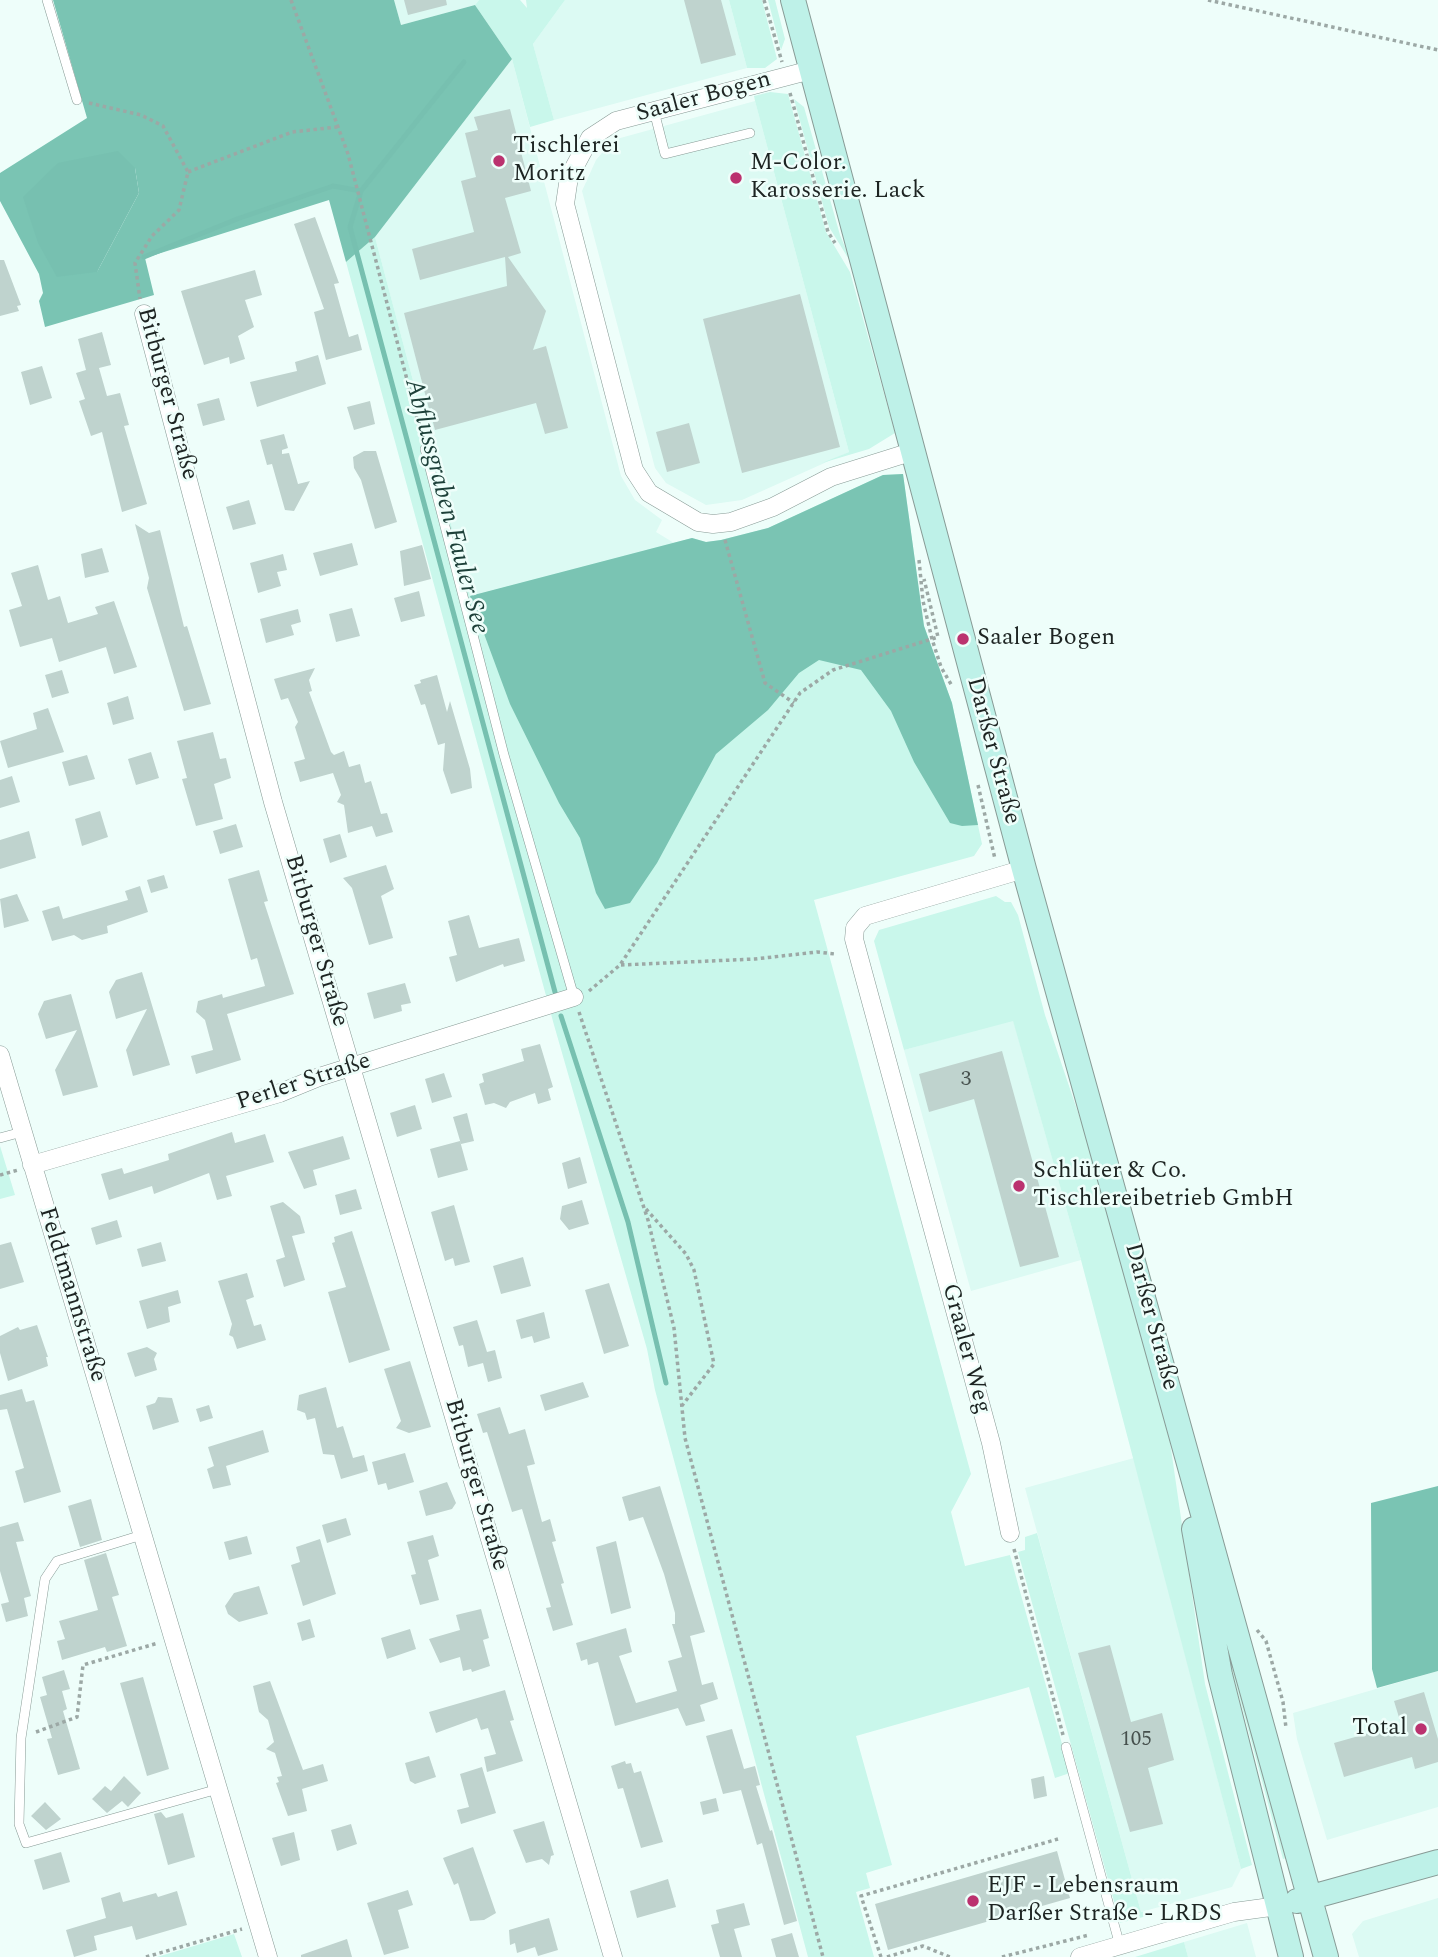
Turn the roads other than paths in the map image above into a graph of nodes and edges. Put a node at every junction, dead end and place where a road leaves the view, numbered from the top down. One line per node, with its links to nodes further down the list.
1 (47, 0): 4 (lane)
2 (793, 0): 3 (main road, Darßer Straße)
3 (811, 69): 5 (street, Saaler Bogen); 9 (main road, Darßer Straße)
4 (77, 100)
5 (654, 111): 6 (lane); 9 (street, Saaler Bogen)
6 (750, 133)
7 (144, 314): 13 (street, Bitburger Straße)
8 (425, 449): 11 (lane)
9 (914, 451): 10 (main road, Darßer Straße)
10 (1024, 869): 17 (main road, Darßer Straße); 18 (street, Graaler Weg)
11 (575, 996): 13 (street, Perler Straße)
12 (0, 1055): 14 (street, Feldtmannstraße)
13 (352, 1067): 16 (street, Perler Straße); 27 (street, Bitburger Straße)
14 (22, 1132): 15 (lane); 16 (street, Feldtmannstraße)
15 (0, 1138)
16 (32, 1165): 19 (street, Feldtmannstraße)
17 (1178, 1418): 23 (main road, Darßer Straße); 24 (main road, Darßer Straße)
18 (1010, 1533)
19 (142, 1535): 21 (street, Feldtmannstraße); 21 (lane)
20 (1066, 1747): 25 (lane)
21 (218, 1789): 26 (street, Feldtmannstraße)
22 (1438, 1862): 23 (main road)
23 (1310, 1897): 24 (main road); 30 (main road, Darßer Straße)
24 (1278, 1906): 25 (street); 29 (main road, Darßer Straße)
25 (1120, 1946): 28 (street)
26 (268, 1957)
27 (613, 1957)
28 (1080, 1957)
29 (1291, 1957)
30 (1326, 1957)

